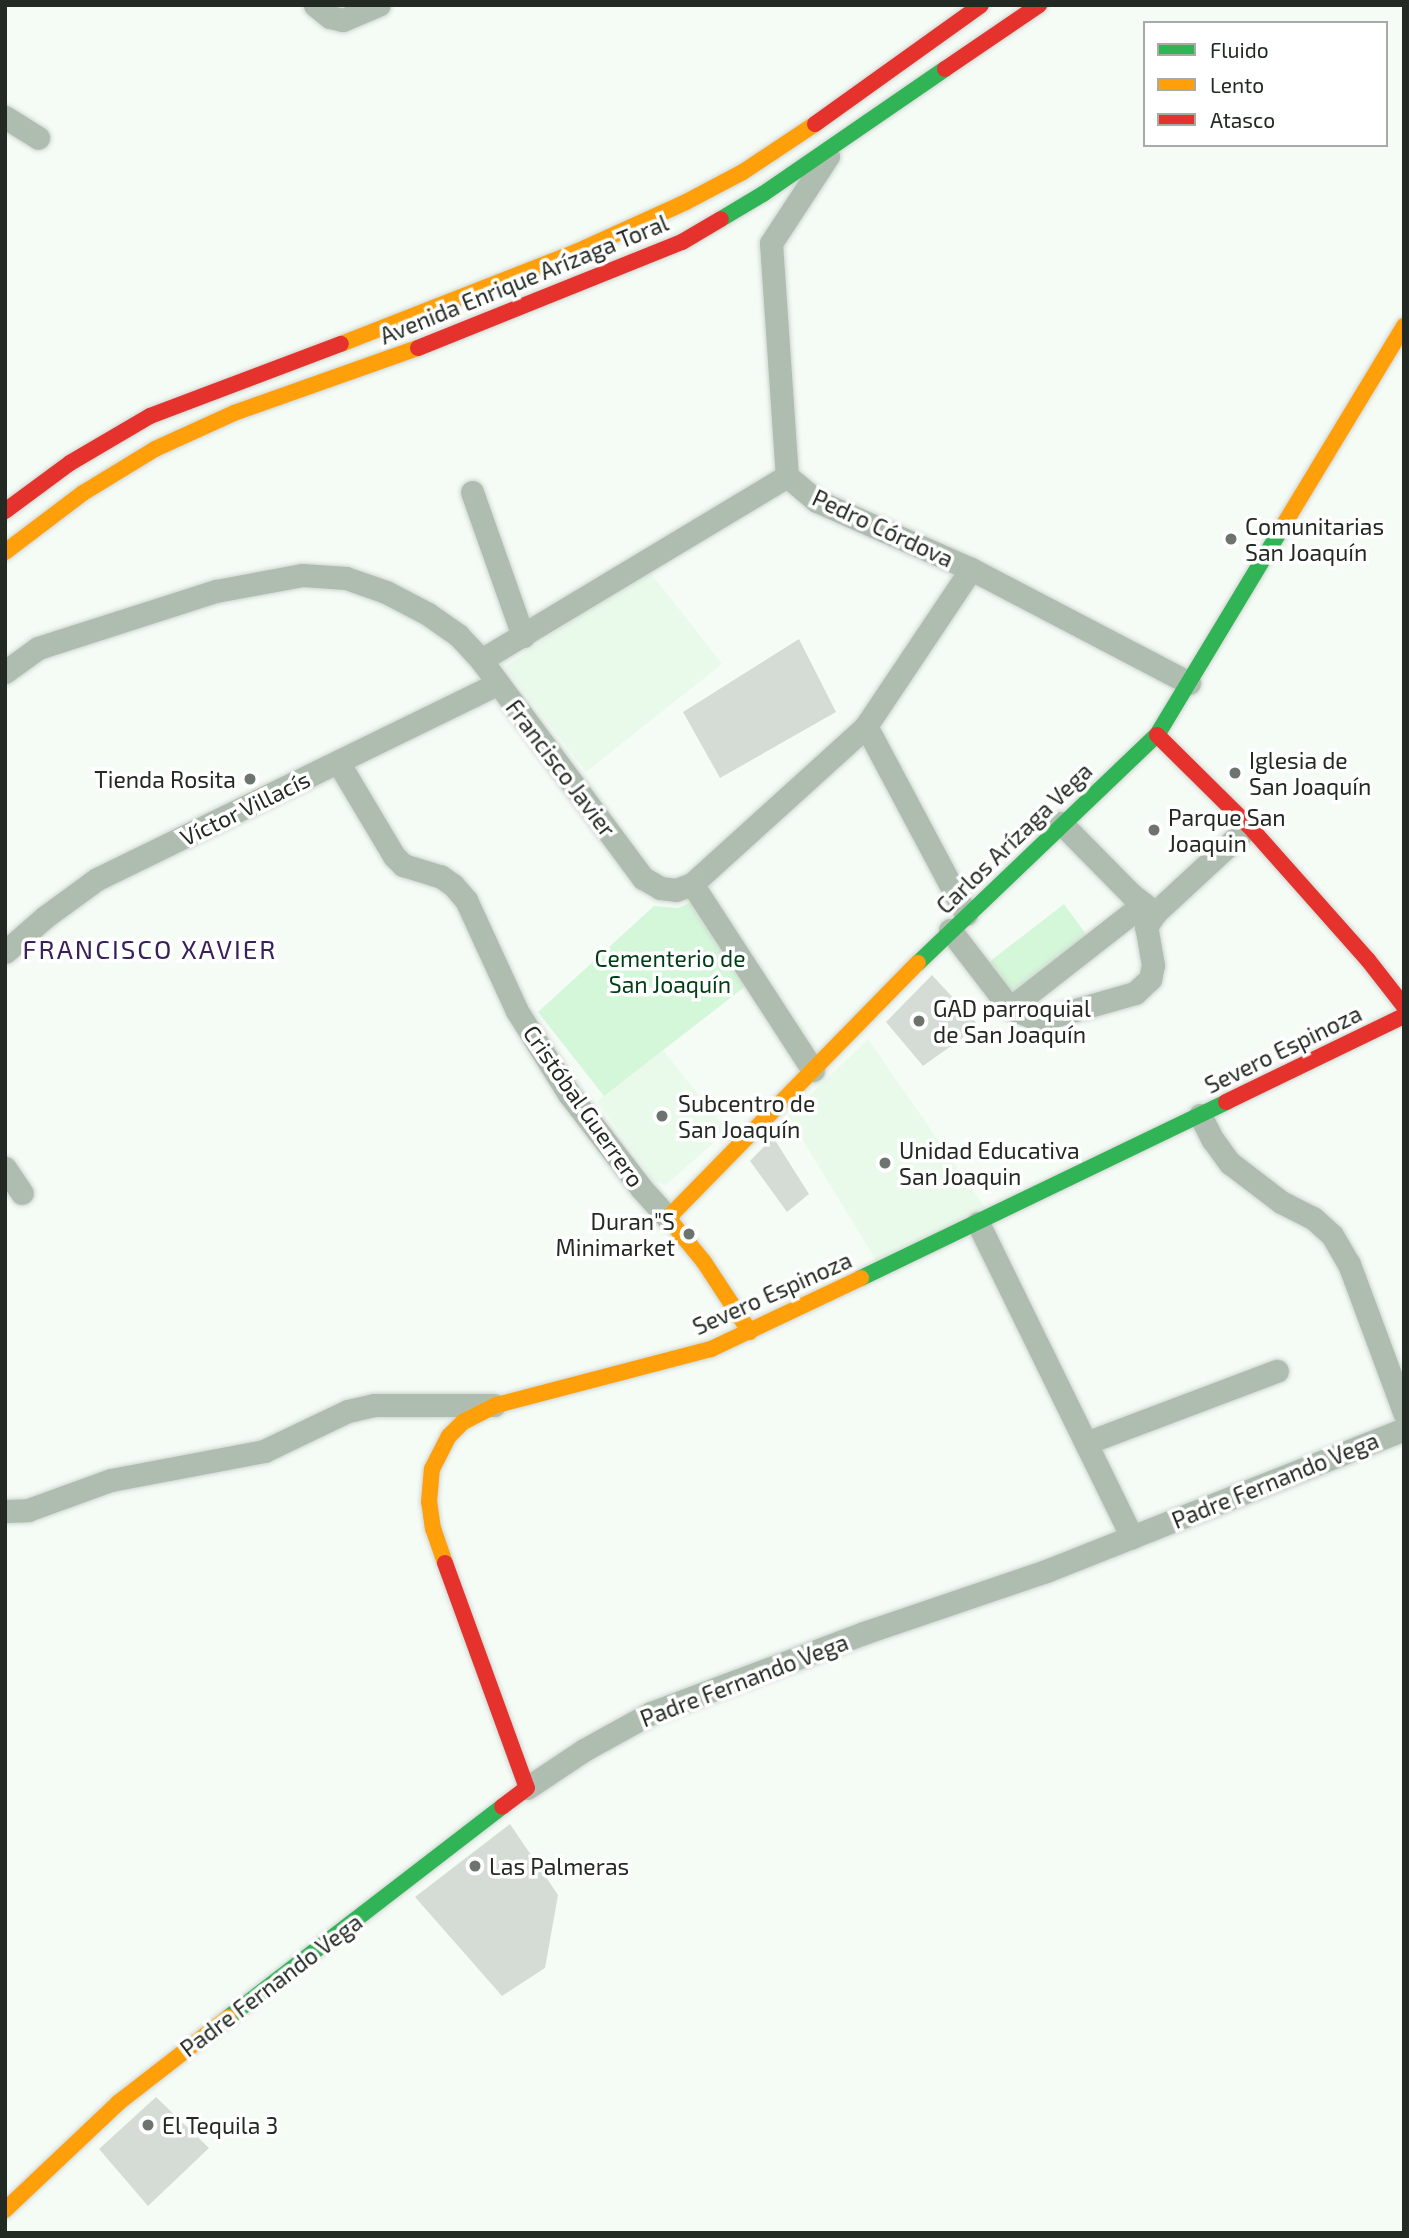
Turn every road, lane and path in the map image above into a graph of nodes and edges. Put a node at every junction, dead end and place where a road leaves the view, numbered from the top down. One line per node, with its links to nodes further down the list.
1 (315, 5): 2 (street)
2 (379, 5)
3 (981, 5): 11 (street, Avenida Enrique Arízaga Toral)
4 (1039, 5): 7 (street, Avenida Enrique Arízaga Toral)
5 (5, 117): 6 (street)
6 (38, 138)
7 (836, 145): 9 (street, Pedro Córdova); 12 (street, Avenida Enrique Arízaga Toral)
8 (1404, 326): 17 (street, Carlos Arízaga Vega)
9 (787, 477): 13 (street, Pedro Córdova); 14 (street)
10 (472, 492): 14 (street)
11 (5, 511)
12 (5, 552)
13 (971, 569): 17 (street, Pedro Córdova); 19 (street)
14 (523, 636): 15 (street)
15 (481, 660): 16 (street, Francisco Javier); 18 (street, Francisco Javier)
16 (5, 672)
17 (1189, 683): 20 (street, Carlos Arízaga Vega)
18 (497, 684): 21 (street, Víctor Villacís); 24 (street, Francisco Javier)
19 (866, 726): 24 (street); 26 (street)
20 (1157, 735): 22 (street, Carlos Arízaga Vega); 23 (street)
21 (338, 762): 27 (street, Víctor Villacís); 35 (street, Cristóbal Guerrero)
22 (1061, 823): 25 (street); 26 (street, Carlos Arízaga Vega)
23 (1249, 826): 25 (street); 28 (street)
24 (692, 884): 31 (street)
25 (1149, 908): 29 (street); 29 (street)
26 (958, 922): 29 (street); 31 (street, Carlos Arízaga Vega)
27 (5, 952)
28 (1404, 1006)
29 (1010, 1008)
30 (1404, 1016): 32 (street, Severo Espinoza)
31 (813, 1070): 35 (street, Carlos Arízaga Vega)
32 (1200, 1115): 36 (street, Severo Espinoza); 40 (street)
33 (5, 1168): 34 (street)
34 (22, 1193)
35 (668, 1218): 37 (street)
36 (978, 1223): 37 (street, Severo Espinoza); 42 (street)
37 (750, 1332): 39 (street, Severo Espinoza)
38 (1277, 1371): 42 (street)
39 (497, 1405): 43 (street); 45 (street, Severo Espinoza)
40 (1404, 1412)
41 (1404, 1429): 44 (street, Padre Fernando Vega)
42 (1086, 1443): 44 (street)
43 (5, 1511)
44 (1132, 1537): 45 (street, Padre Fernando Vega)
45 (527, 1788): 46 (street, Padre Fernando Vega)
46 (5, 2210)

